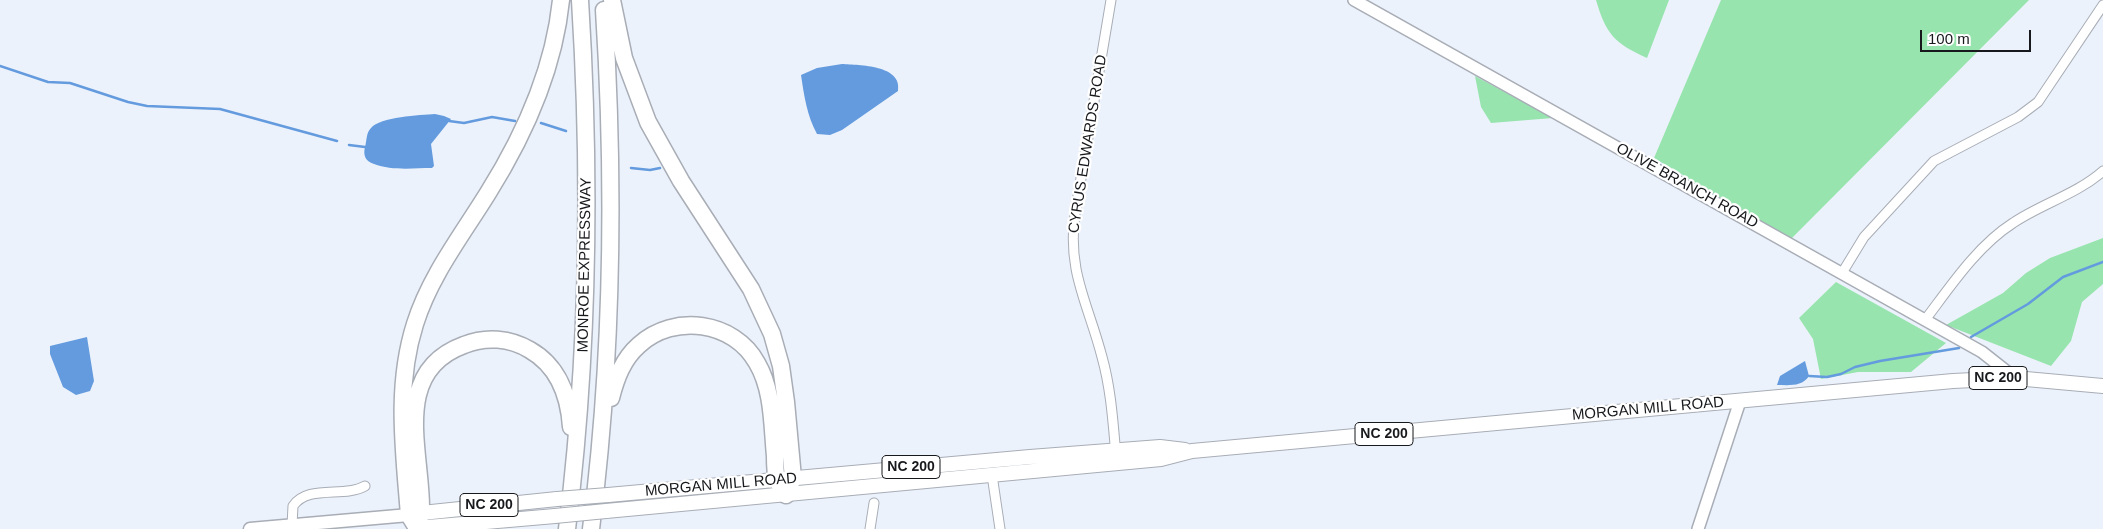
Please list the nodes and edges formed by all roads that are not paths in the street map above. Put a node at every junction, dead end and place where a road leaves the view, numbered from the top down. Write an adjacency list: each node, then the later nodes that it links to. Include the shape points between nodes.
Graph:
1 (561, 0): 22 (highway, via 551,53 526,125 502,170 434,278 414,325 401,408)
2 (580, 0): 18 (highway, MONROE EXPRESSWAY, via 586,114 587,257 583,359)
3 (604, 0): 15 (highway, MONROE EXPRESSWAY, via 610,113 611,249 607,360)
4 (612, 0): 17 (highway, via 629,74 652,129 759,304 772,334 784,384)
5 (1111, 0): 14 (street, CYRUS EDWARDS ROAD, via 1072,246 1076,272 1106,374)
6 (1354, 0): 9 (street, OLIVE BRANCH ROAD)
7 (2103, 5): 9 (street, via 2038,102 2018,117 1934,161 1864,237)
8 (2103, 172): 10 (street, via 2012,223 1964,268)
9 (1842, 273): 10 (street, OLIVE BRANCH ROAD)
10 (1925, 320): 11 (street, OLIVE BRANCH ROAD, via 1982,352)
11 (2015, 378): 12 (main road, MORGAN MILL ROAD / NC 200); 13 (main road, MORGAN MILL ROAD / NC 200)
12 (2103, 386)
13 (1740, 401): 14 (main road, MORGAN MILL ROAD / NC 200, via 1192,451 1160,447); 29 (street)
14 (1117, 457): 16 (main road, MORGAN MILL ROAD / NC 200); 17 (main road, MORGAN MILL ROAD / NC 200, via 1030,457)
15 (598, 462): 17 (highway, via 613,390 627,358 653,335 679,326 698,325 734,338 759,365); 26 (highway, MONROE EXPRESSWAY)
16 (992, 475): 20 (main road, MORGAN MILL ROAD / NC 200); 28 (street)
17 (785, 479): 20 (highway); 22 (main road, MORGAN MILL ROAD / NC 200, bridge, via 557,499)
18 (572, 484): 22 (highway, via 569,412 555,373 544,360 524,347 501,340 476,341 453,350 439,360 419,390 414,424); 25 (highway, MONROE EXPRESSWAY)
19 (365, 486): 23 (street, via 300,499 292,511)
20 (786, 495): 22 (main road, MORGAN MILL ROAD / NC 200, bridge, via 556,516)
21 (874, 503): 27 (street)
22 (417, 523): 23 (main road, MORGAN MILL ROAD / NC 200)
23 (292, 525): 24 (main road, MORGAN MILL ROAD / NC 200)
24 (250, 529)
25 (567, 529)
26 (591, 529)
27 (870, 529)
28 (1000, 529)
29 (1698, 529)

